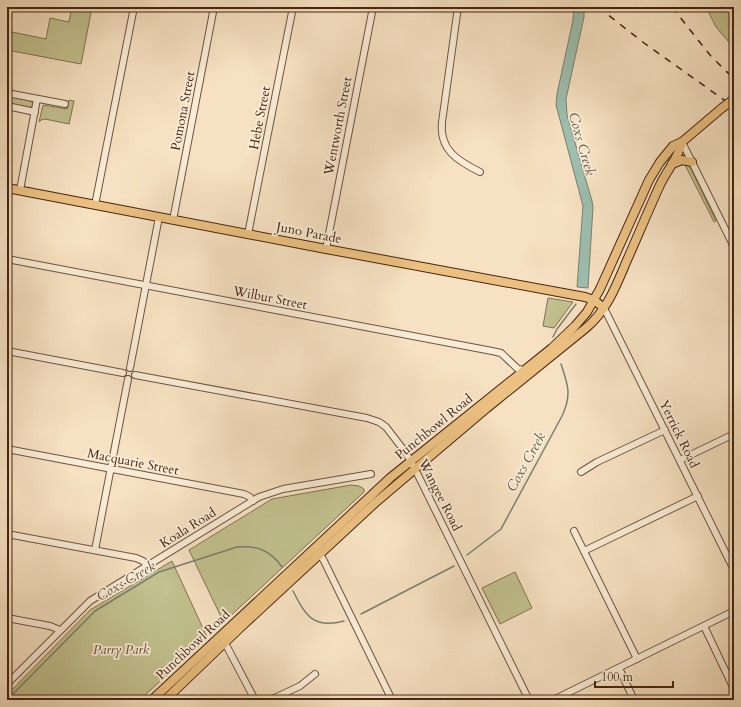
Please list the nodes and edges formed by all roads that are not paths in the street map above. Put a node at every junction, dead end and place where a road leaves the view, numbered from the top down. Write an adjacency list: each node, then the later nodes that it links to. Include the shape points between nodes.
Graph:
1 (134, 7): 18 (street)
2 (214, 7): 20 (street, Pomona Street)
3 (293, 7): 22 (street, Hebe Street)
4 (373, 7): 24 (street, Wentworth Street)
5 (458, 7): 15 (street, via 442,136 454,156)
6 (7, 93): 7 (street)
7 (38, 99): 9 (street); 11 (street)
8 (734, 99): 12 (main road, Punchbowl Road, bridge)
9 (65, 104)
10 (7, 106): 11 (street)
11 (35, 112): 17 (street)
12 (682, 142): 13 (street); 14 (main road, Punchbowl Road, via 680,151); 27 (main road, Punchbowl Road, via 669,150 653,173)
13 (692, 162): 14 (main road, via 682,160); 21 (street)
14 (671, 164): 28 (main road, Punchbowl Road)
15 (480, 172)
16 (7, 188): 17 (main road, Juno Parade)
17 (20, 190): 18 (main road, Juno Parade)
18 (95, 205): 19 (main road, Juno Parade)
19 (159, 217): 20 (main road, Juno Parade); 26 (street)
20 (173, 220): 22 (main road, Juno Parade)
21 (731, 233): 23 (street)
22 (248, 234): 24 (main road, Juno Parade)
23 (734, 247)
24 (326, 249): 27 (main road, Juno Parade)
25 (7, 259): 26 (street, Wilbur Street)
26 (145, 285): 30 (street); 31 (street, Wilbur Street, via 492,351 501,354 518,369)
27 (594, 300): 28 (main road, Juno Parade); 31 (main road, Punchbowl Road, via 568,334)
28 (604, 308): 35 (street, Yerrick Road); 41 (main road, Punchbowl Road, via 596,320)
29 (7, 351): 32 (street)
30 (130, 368): 32 (street); 33 (street)
31 (524, 370): 39 (main road, Punchbowl Road)
32 (123, 372): 34 (street)
33 (135, 375): 34 (street); 39 (street, Wangee Road, via 377,421 386,427)
34 (128, 379): 40 (street)
35 (665, 430): 38 (street, Yerrick Road); 42 (street)
36 (734, 434): 38 (street)
37 (7, 449): 40 (street, Macquarie Street)
38 (680, 460): 44 (street, Yerrick Road)
39 (411, 461): 41 (street, Wangee Road); 63 (main road, Punchbowl Road, via 351,512 168,684)
40 (111, 469): 45 (street, Macquarie Street, via 244,494); 48 (street)
41 (415, 469): 50 (main road, Punchbowl Road, via 375,502); 68 (street, Wangee Road)
42 (581, 472)
43 (371, 474): 45 (street, Koala Road, via 283,489 264,494)
44 (698, 496): 49 (street); 52 (street, Yerrick Road)
45 (253, 501): 51 (street, Koala Road)
46 (574, 531): 49 (street)
47 (7, 534): 48 (street)
48 (95, 550): 51 (street, via 136,558)
49 (584, 551): 58 (street)
50 (320, 554): 57 (main road, Punchbowl Road); 67 (street)
51 (147, 566): 56 (street, Koala Road, via 90,601)
52 (734, 570)
53 (734, 611): 55 (street)
54 (7, 618): 56 (street)
55 (704, 626): 58 (street); 62 (street)
56 (60, 630): 61 (street, Koala Road)
57 (225, 643): 64 (main road, Punchbowl Road); 65 (street)
58 (637, 659): 59 (street)
59 (619, 668): 69 (street); 70 (street)
60 (315, 674): 66 (street, via 300,686)
61 (7, 684)
62 (734, 689)
63 (155, 700)
64 (165, 700)
65 (254, 700)
66 (270, 700)
67 (392, 700)
68 (529, 700)
69 (553, 700)
70 (634, 700)

